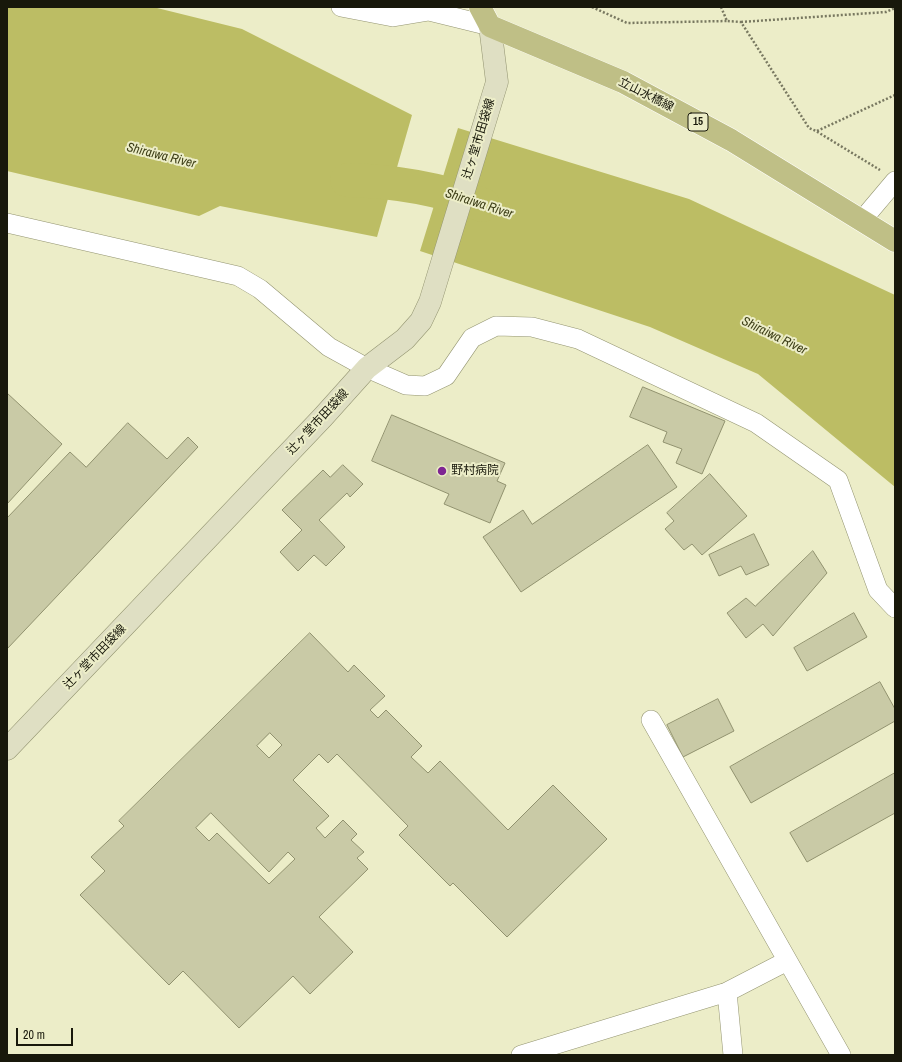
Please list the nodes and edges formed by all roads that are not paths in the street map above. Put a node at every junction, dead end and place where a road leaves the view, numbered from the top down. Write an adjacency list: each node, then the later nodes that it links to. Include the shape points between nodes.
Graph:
1 (341, 7): 3 (street, via 393,17 428,11)
2 (480, 7): 3 (main road)
3 (490, 26): 5 (main road, 立山水橋線 / 15, via 622,82 731,140); 8 (main road, 辻ヶ堂市田袋線, via 496,82 430,302 421,321 406,339)
4 (888, 176): 5 (street)
5 (863, 220): 7 (main road, 立山水橋線 / 15)
6 (7, 223): 8 (street, via 238,276 260,289 329,347)
7 (895, 241)
8 (367, 368): 9 (street, via 406,385 425,386 446,376 472,338 496,326 532,327 578,339 756,423 838,480 878,590); 11 (main road, 辻ヶ堂市田袋線, via 324,417)
9 (895, 608)
10 (651, 720): 12 (street)
11 (7, 749)
12 (787, 961): 13 (street); 16 (street)
13 (727, 992): 14 (street); 15 (street)
14 (521, 1055)
15 (734, 1055)
16 (841, 1055)

